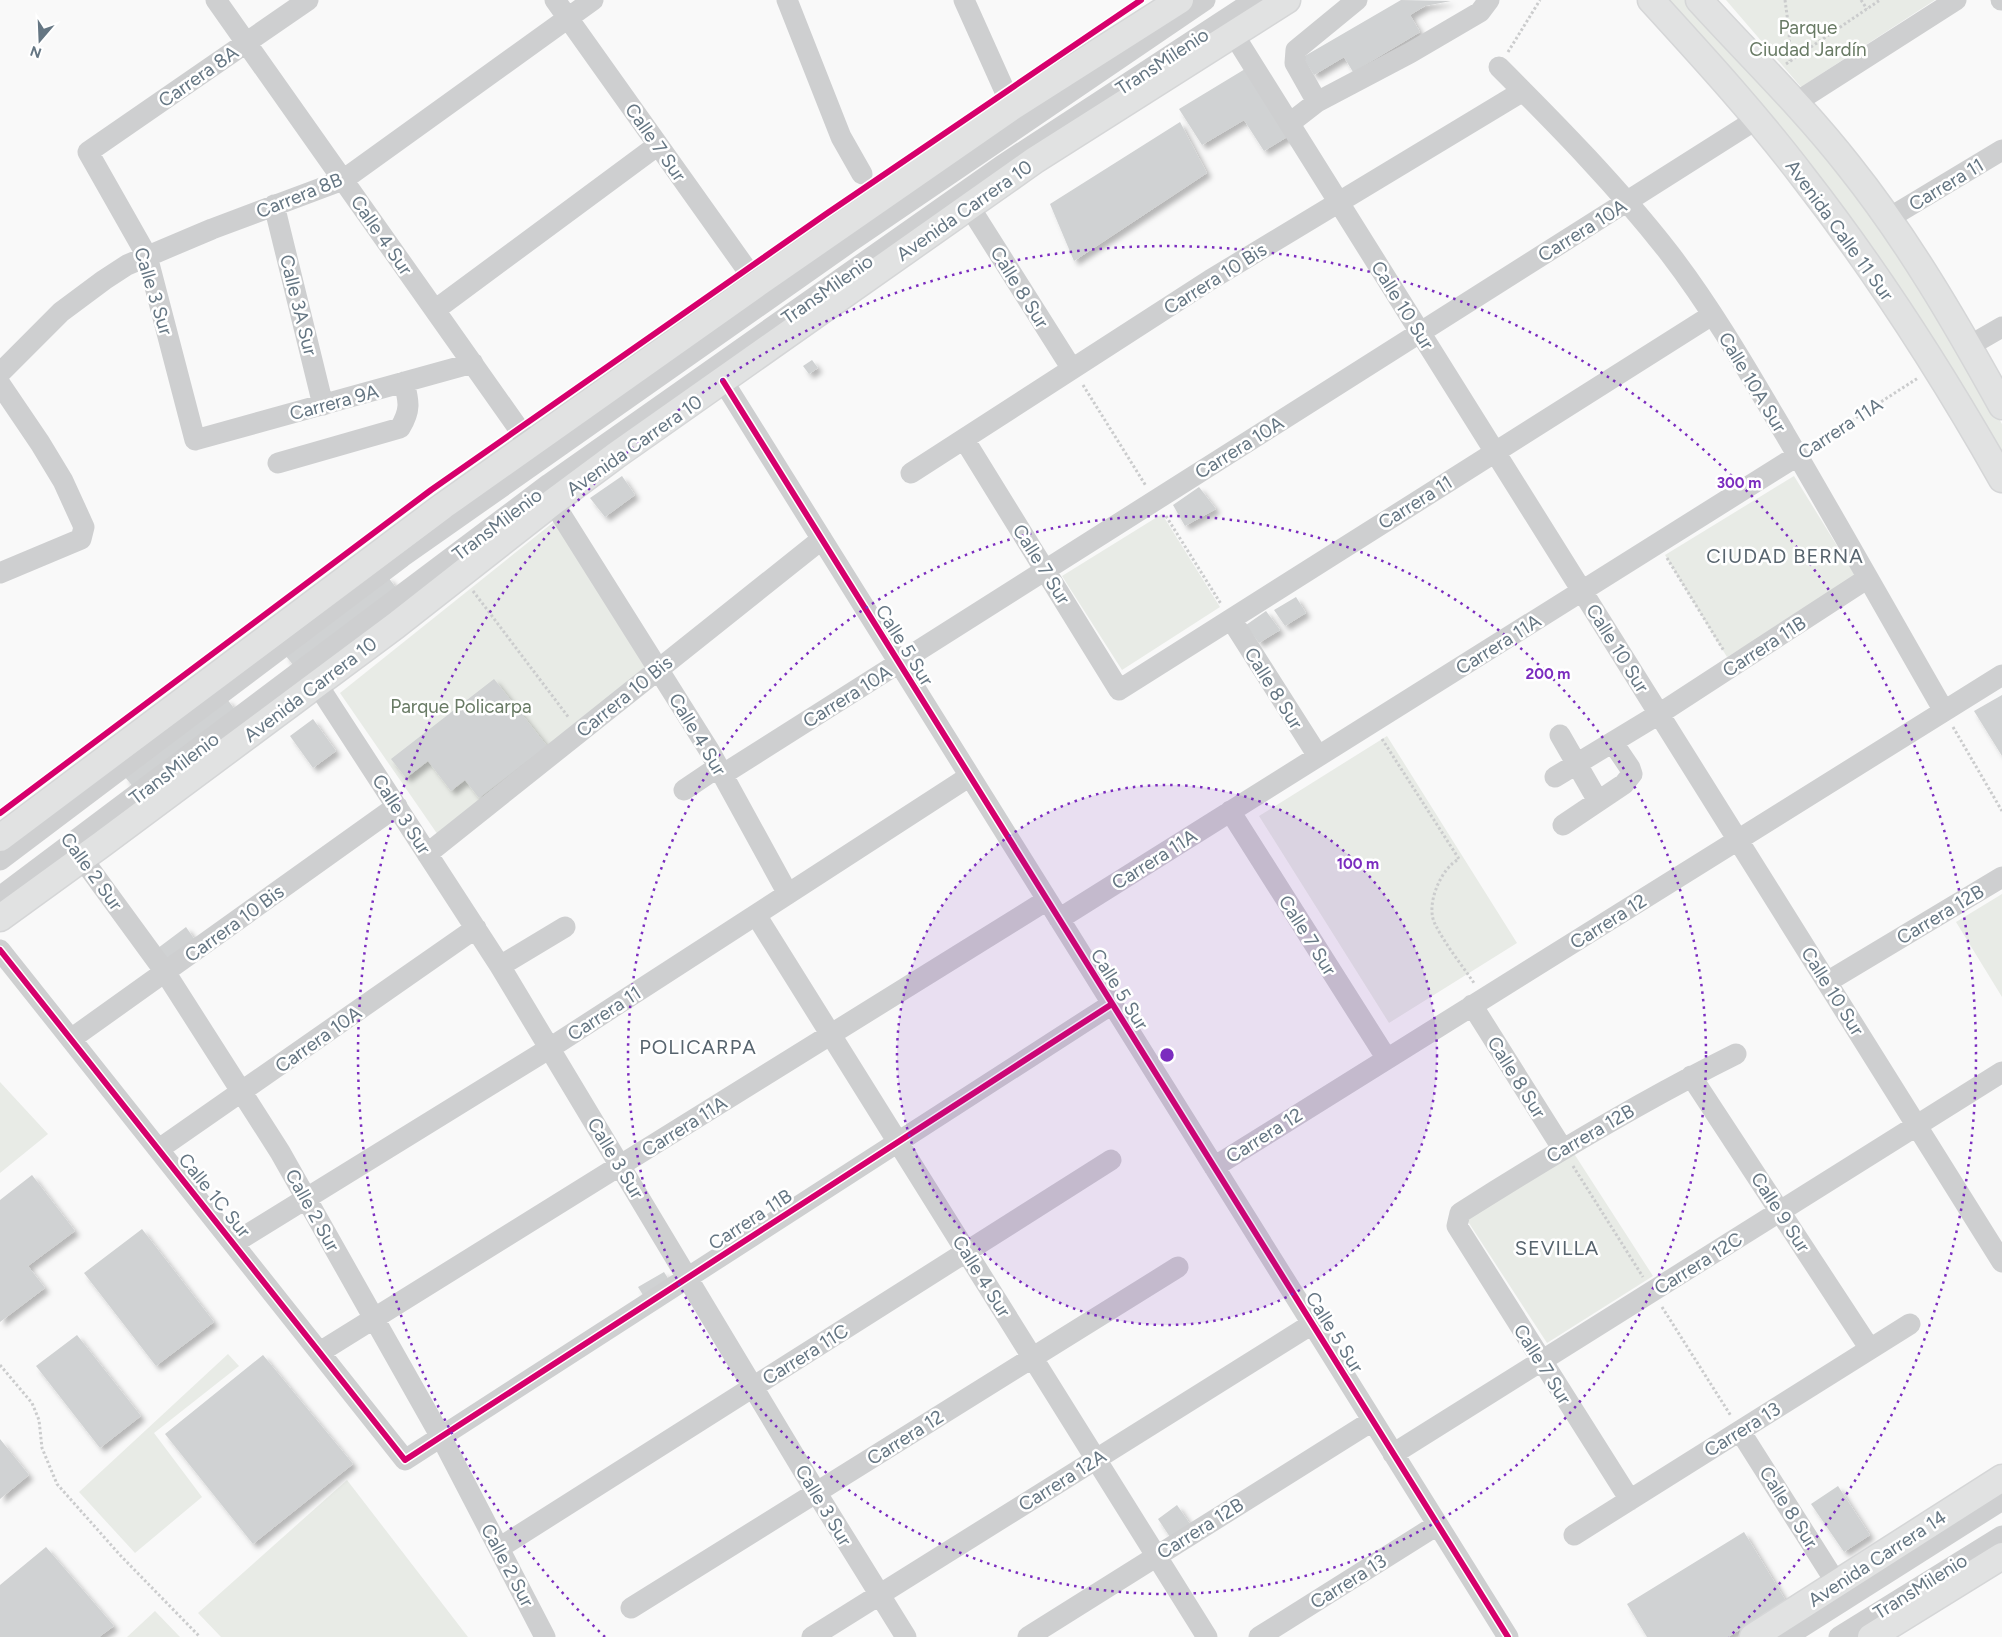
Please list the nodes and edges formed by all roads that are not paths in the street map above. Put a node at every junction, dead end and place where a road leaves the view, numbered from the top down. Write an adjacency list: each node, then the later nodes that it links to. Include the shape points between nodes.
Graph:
1 (216, 0): 18 (street, Calle 4 Sur)
2 (308, 0): 18 (street, Carrera 8A)
3 (555, 0): 16 (street, Calle 7 Sur)
4 (593, 0): 16 (street, Carrera 8B)
5 (787, 0): 29 (street, via 841,136)
6 (964, 0): 23 (street)
7 (1180, 0): 23 (main road)
8 (1204, 0): 84 (street, TransMilenio, via 850,242 402,557)
9 (1255, 0): 88 (street, TransMilenio, via 1001,166 549,484)
10 (1287, 0): 17 (main road, Avenida Carrera 10)
11 (1357, 0): 21 (street, via 1296,50 1295,63)
12 (1489, 0): 21 (street, via 1480,12)
13 (1651, 0): 24 (main road, Avenida Calle 11 Sur)
14 (1699, 0): 22 (main road, via 1784,68)
15 (1956, 0): 22 (street)
16 (568, 18): 26 (street, Calle 7 Sur); 30 (street, Carrera 8B)
17 (1234, 35): 25 (street, Calle 10 Sur); 34 (main road, Avenida Carrera 10, via 1113,109)
18 (246, 43): 28 (street, Carrera 8A); 30 (street, Calle 4 Sur)
19 (1499, 67): 20 (street, Calle 10A Sur)
20 (1523, 91): 31 (street, Carrera 10 Bis); 32 (street, Calle 10A Sur)
21 (1317, 102): 25 (street)
22 (1795, 103): 35 (main road, via 1849,165)
23 (1012, 107): 37 (main road)
24 (1757, 119): 32 (street, Carrera 10A); 58 (main road, Avenida Calle 11 Sur, via 1805,179 1899,310)
25 (1290, 123): 31 (street, Calle 10 Sur)
26 (658, 144): 37 (street, Calle 7 Sur); 38 (street)
27 (2002, 150): 35 (street, Carrera 11)
28 (88, 152): 36 (street, Calle 3 Sur)
29 (862, 174)
30 (343, 180): 33 (street, Carrera 8B); 38 (street, Calle 4 Sur)
31 (1338, 202): 41 (street, Calle 10 Sur); 44 (street, Carrera 10 Bis)
32 (1627, 202): 39 (street, Calle 10A Sur, via 1670,254); 41 (street, Carrera 10A)
33 (274, 205): 36 (street, Carrera 8B); 49 (street, Calle 3A Sur)
34 (969, 206): 44 (street, Calle 8 Sur); 46 (main road, Avenida Carrera 10)
35 (1889, 218): 42 (main road)
36 (147, 256): 45 (street, Carrera 8B, via 81,295); 52 (street, Calle 3 Sur)
37 (757, 284): 53 (main road)
38 (435, 310): 43 (street, Calle 4 Sur)
39 (1712, 315): 54 (street, Carrera 11); 55 (street, Calle 10A Sur)
40 (2002, 327): 42 (street)
41 (1420, 332): 54 (street, Calle 10 Sur); 61 (street, Carrera 10A)
42 (1969, 346): 50 (main road)
43 (473, 363): 47 (street, Carrera 9A); 53 (street, Calle 4 Sur)
44 (1072, 369): 51 (street, Carrera 10 Bis)
45 (0, 373)
46 (723, 381): 59 (main road, Avenida Carrera 10); 60 (street, Calle 5 Sur)
47 (404, 382): 49 (street, Carrera 9A); 56 (street, via 409,404 400,428)
48 (0, 384): 62 (street, via 40,443 84,527 81,539)
49 (323, 405): 52 (street, Carrera 9A)
50 (2002, 406)
51 (964, 439): 57 (street, Carrera 10 Bis); 61 (street, Calle 7 Sur)
52 (195, 440)
53 (530, 444): 84 (main road, via 371,559)
54 (1495, 452): 64 (street, Calle 10 Sur); 65 (street, Carrera 11)
55 (1798, 456): 63 (street, Calle 10A Sur); 64 (street, Carrera 11A)
56 (278, 464)
57 (911, 472)
58 (2002, 479)
59 (553, 502): 67 (street, Calle 4 Sur); 69 (main road, Avenida Carrera 10)
60 (822, 539): 66 (street, Calle 5 Sur); 67 (street, Carrera 10 Bis)
61 (1045, 570): 66 (street, Carrera 10A); 70 (street, Calle 7 Sur)
62 (0, 573)
63 (1868, 578): 71 (street, Calle 10A Sur); 72 (street, Carrera 11B)
64 (1582, 591): 72 (street, Calle 10 Sur); 75 (street, Carrera 11A)
65 (1231, 619): 70 (street, Carrera 11); 75 (street, Calle 8 Sur)
66 (899, 663): 77 (street, Carrera 10A); 78 (street, Calle 5 Sur)
67 (658, 669): 77 (street, Calle 4 Sur); 89 (street, Carrera 10 Bis)
68 (2002, 675): 71 (street, Carrera 12)
69 (317, 684): 82 (street, Calle 3 Sur); 88 (main road, Avenida Carrera 10)
70 (1119, 690)
71 (1944, 711): 87 (street, Carrera 12)
72 (1659, 714): 74 (street, Carrera 11B); 87 (street, Calle 10 Sur)
73 (1560, 735): 76 (street)
74 (1613, 743): 76 (street, Carrera 11B); 81 (street, via 1632,774 1624,784)
75 (1318, 756): 83 (street, Carrera 11A)
76 (1577, 766): 79 (street, Carrera 11B); 81 (street)
77 (720, 771): 80 (street, Carrera 10A); 92 (street, Calle 4 Sur)
78 (970, 776): 92 (street, Carrera 11); 94 (street, Calle 5 Sur)
79 (1555, 777)
80 (684, 790)
81 (1598, 801): 85 (street)
82 (397, 806): 89 (street, Calle 3 Sur); 102 (street, Carrera 10 Bis)
83 (1230, 811): 97 (street, Carrera 11A); 110 (street, Calle 7 Sur)
84 (49, 812): 86 (main road); 88 (street, Calle 2 Sur); 90 (street, TransMilenio)
85 (1563, 825)
86 (0, 838)
87 (1738, 840): 103 (street, Calle 10 Sur); 104 (street, Carrera 12)
88 (77, 851): 93 (street, TransMilenio); 96 (main road, Avenida Carrera 10); 102 (street, Calle 2 Sur)
89 (428, 854): 99 (street, Calle 3 Sur)
90 (0, 860)
91 (2002, 877): 103 (street, Carrera 12B)
92 (788, 894): 95 (street, Carrera 11)
93 (0, 897)
94 (1047, 900): 97 (street, Calle 5 Sur); 106 (street, Carrera 11A)
95 (756, 915): 106 (street, Calle 4 Sur); 108 (street, Carrera 11)
96 (0, 918)
97 (1059, 919): 105 (street, Calle 5 Sur)
98 (564, 927): 101 (street)
99 (476, 928): 101 (street, Calle 3 Sur); 113 (street, Carrera 10A)
100 (0, 950): 107 (street, Calle 1C Sur)
101 (500, 966): 108 (street, Calle 3 Sur)
102 (165, 972): 107 (street, Carrera 10 Bis); 113 (street, Calle 2 Sur)
103 (1827, 982): 114 (street, Calle 10 Sur)
104 (1478, 1002): 110 (street, Carrera 12); 116 (street, Calle 8 Sur)
105 (1112, 1004): 115 (street, Carrera 11B); 120 (street, Calle 5 Sur)
106 (831, 1035): 115 (street, Calle 4 Sur); 119 (street, Carrera 11A)
107 (71, 1039): 117 (street, Calle 1C Sur)
108 (550, 1048): 119 (street, Calle 3 Sur); 121 (street, Carrera 11)
109 (1736, 1054): 112 (street, Carrera 12B)
110 (1386, 1059): 120 (street, Carrera 12)
111 (2002, 1072): 114 (street, Carrera 12C)
112 (1691, 1076): 116 (street, Carrera 12B); 122 (street, Calle 9 Sur)
113 (241, 1092): 117 (street, Carrera 10A); 121 (street, Calle 2 Sur)
114 (1917, 1125): 122 (street, Carrera 12C); 126 (street, Calle 10 Sur)
115 (898, 1142): 125 (street, Calle 4 Sur); 128 (street, Carrera 11B)
116 (1562, 1148): 123 (street, Carrera 12B, via 1460,1213)
117 (159, 1149): 124 (street, Calle 1C Sur)
118 (1111, 1160): 125 (street, Carrera 11C)
119 (620, 1166): 128 (street, Calle 3 Sur); 129 (street, Carrera 11A)
120 (1214, 1167): 130 (street, Calle 5 Sur)
121 (306, 1199): 124 (street, Carrera 11); 129 (street, Calle 2 Sur)
122 (1780, 1211): 132 (street, Calle 9 Sur); 135 (street, Carrera 12C)
123 (1457, 1226): 135 (street, Calle 7 Sur)
124 (234, 1243): 133 (street, Calle 1C Sur)
125 (966, 1252): 134 (street, Calle 4 Sur); 136 (street, Carrera 11C)
126 (2002, 1262)
127 (1178, 1267): 134 (street, Carrera 12)
128 (688, 1277): 136 (street, Calle 3 Sur); 139 (street, Carrera 11B)
129 (374, 1318): 133 (street, Carrera 11A); 139 (street, Calle 2 Sur)
130 (1312, 1324): 137 (street, Calle 5 Sur); 141 (street, Carrera 12A)
131 (1910, 1324): 132 (street, Carrera 13)
132 (1870, 1349): 138 (street, Carrera 13)
133 (320, 1352): 142 (street, Calle 1C Sur)
134 (1033, 1358): 141 (street, Calle 4 Sur); 144 (street, Carrera 12)
135 (1541, 1362): 140 (street, Carrera 12C); 145 (street, Calle 7 Sur)
136 (754, 1387): 144 (street, Calle 3 Sur); 150 (street, Carrera 11C)
137 (1372, 1420): 140 (street, Calle 5 Sur); 151 (street, Carrera 12B)
138 (1740, 1431): 145 (street, Carrera 13); 153 (street, Calle 8 Sur)
139 (441, 1436): 142 (street, Carrera 11B); 150 (street, Calle 2 Sur)
140 (1393, 1454): 147 (street, Calle 5 Sur)
141 (1096, 1459): 151 (street, Calle 4 Sur); 154 (street, Carrera 12A)
142 (405, 1460)
143 (2002, 1478): 153 (main road, Avenida Carrera 14)
144 (816, 1492): 154 (street, Calle 3 Sur); 155 (street, Carrera 12)
145 (1630, 1500): 148 (street, Carrera 13)
146 (2002, 1500): 164 (street, TransMilenio)
147 (1438, 1525): 156 (street, Calle 5 Sur); 162 (street, Carrera 13)
148 (1574, 1535)
149 (2002, 1536): 165 (street, TransMilenio)
150 (499, 1548): 157 (street, Calle 2 Sur)
151 (1156, 1556): 160 (street, Carrera 12B); 161 (street, Calle 4 Sur)
152 (2002, 1556): 166 (main road)
153 (1837, 1584): 163 (main road, Avenida Carrera 14)
154 (879, 1595): 158 (street, Carrera 12A); 159 (street, Calle 3 Sur)
155 (631, 1608)
156 (1505, 1636)
157 (545, 1637)
158 (812, 1637)
159 (906, 1637)
160 (1028, 1637)
161 (1207, 1637)
162 (1259, 1637)
163 (1753, 1637)
164 (1786, 1637)
165 (1839, 1637)
166 (1871, 1637)

